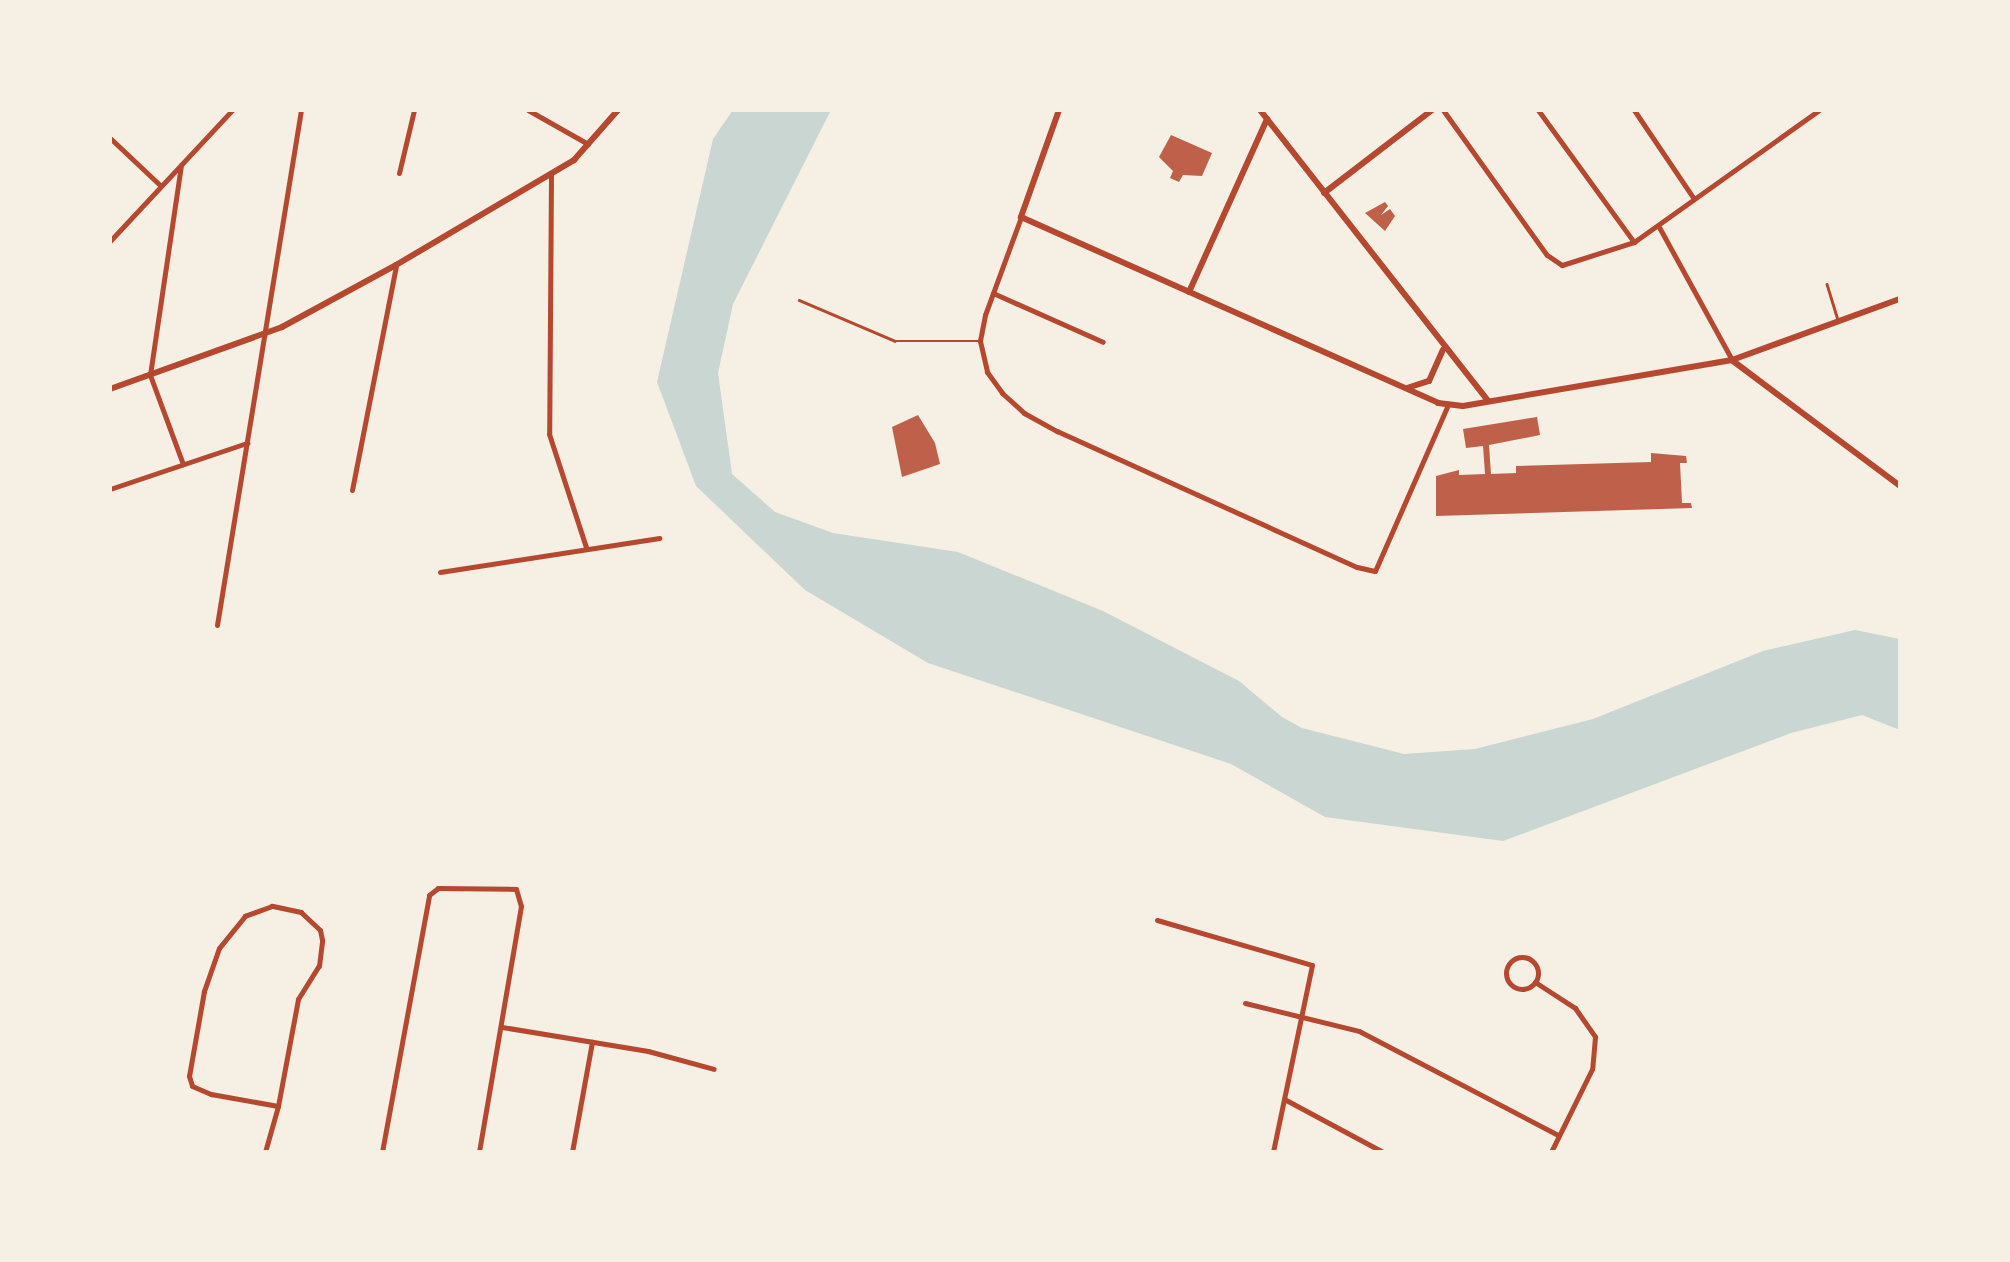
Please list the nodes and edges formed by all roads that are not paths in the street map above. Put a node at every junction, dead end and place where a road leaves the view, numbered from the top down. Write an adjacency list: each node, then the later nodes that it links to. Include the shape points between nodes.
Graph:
1 (232, 110): 16 (street)
2 (301, 110): 33 (street)
3 (414, 110): 17 (street)
4 (528, 110): 15 (street)
5 (618, 110): 15 (main road)
6 (1059, 110): 22 (main road)
7 (1260, 110): 13 (main road)
8 (1432, 110): 20 (main road)
9 (1442, 110): 25 (street, via 1556,264)
10 (1538, 110): 25 (street)
11 (1634, 110): 21 (street)
12 (1818, 110): 21 (street)
13 (1267, 119): 20 (main road); 29 (main road)
14 (110, 138): 19 (street)
15 (590, 146): 18 (main road)
16 (181, 164): 19 (street); 38 (street)
17 (399, 173)
18 (551, 175): 26 (main road); 49 (street, via 549,434)
19 (162, 186): 24 (street)
20 (1324, 192): 36 (main road)
21 (1694, 199): 23 (street)
22 (1021, 217): 28 (street); 29 (main road)
23 (1659, 226): 25 (street); 37 (street)
24 (110, 240)
25 (1634, 242)
26 (396, 266): 33 (main road); 47 (street)
27 (1827, 284): 32 (lane)
28 (993, 292): 34 (street); 35 (street)
29 (1189, 292): 39 (main road)
30 (1900, 299): 32 (main road)
31 (800, 300): 34 (lane, via 895,341)
32 (1838, 321): 37 (main road)
33 (264, 334): 38 (main road); 43 (street)
34 (980, 341): 42 (street, via 991,379 1035,420 1375,571)
35 (1103, 342)
36 (1444, 349): 39 (main road, via 1429,381); 41 (main road)
37 (1732, 360): 41 (main road); 45 (main road)
38 (150, 375): 40 (main road); 44 (street)
39 (1401, 388): 42 (main road)
40 (110, 389)
41 (1488, 402): 42 (main road)
42 (1448, 405)
43 (247, 442): 44 (street); 51 (street)
44 (183, 464): 46 (street)
45 (1900, 486)
46 (110, 489)
47 (352, 490)
48 (660, 538): 49 (street)
49 (586, 548): 50 (street)
50 (440, 572)
51 (216, 626)
52 (1157, 920): 55 (street, via 1312,965)
53 (1535, 982): 53 (street, via 1534,962 1510,962 1512,986); 61 (street, via 1575,1008 1594,1037 1592,1069)
54 (1245, 1003): 55 (street)
55 (1301, 1017): 59 (street); 61 (street, via 1404,1052)
56 (501, 1027): 57 (street); 63 (street, via 520,893 432,890); 64 (street)
57 (592, 1042): 58 (street); 65 (street)
58 (714, 1069)
59 (1286, 1100): 66 (street); 67 (street)
60 (278, 1106): 60 (street, via 211,1094 192,1086 189,1076 218,948 244,916 272,906 313,920 322,940 319,966 298,998); 62 (street)
61 (1558, 1136): 68 (street)
62 (265, 1152)
63 (382, 1152)
64 (479, 1152)
65 (572, 1152)
66 (1273, 1152)
67 (1383, 1152)
68 (1551, 1152)

